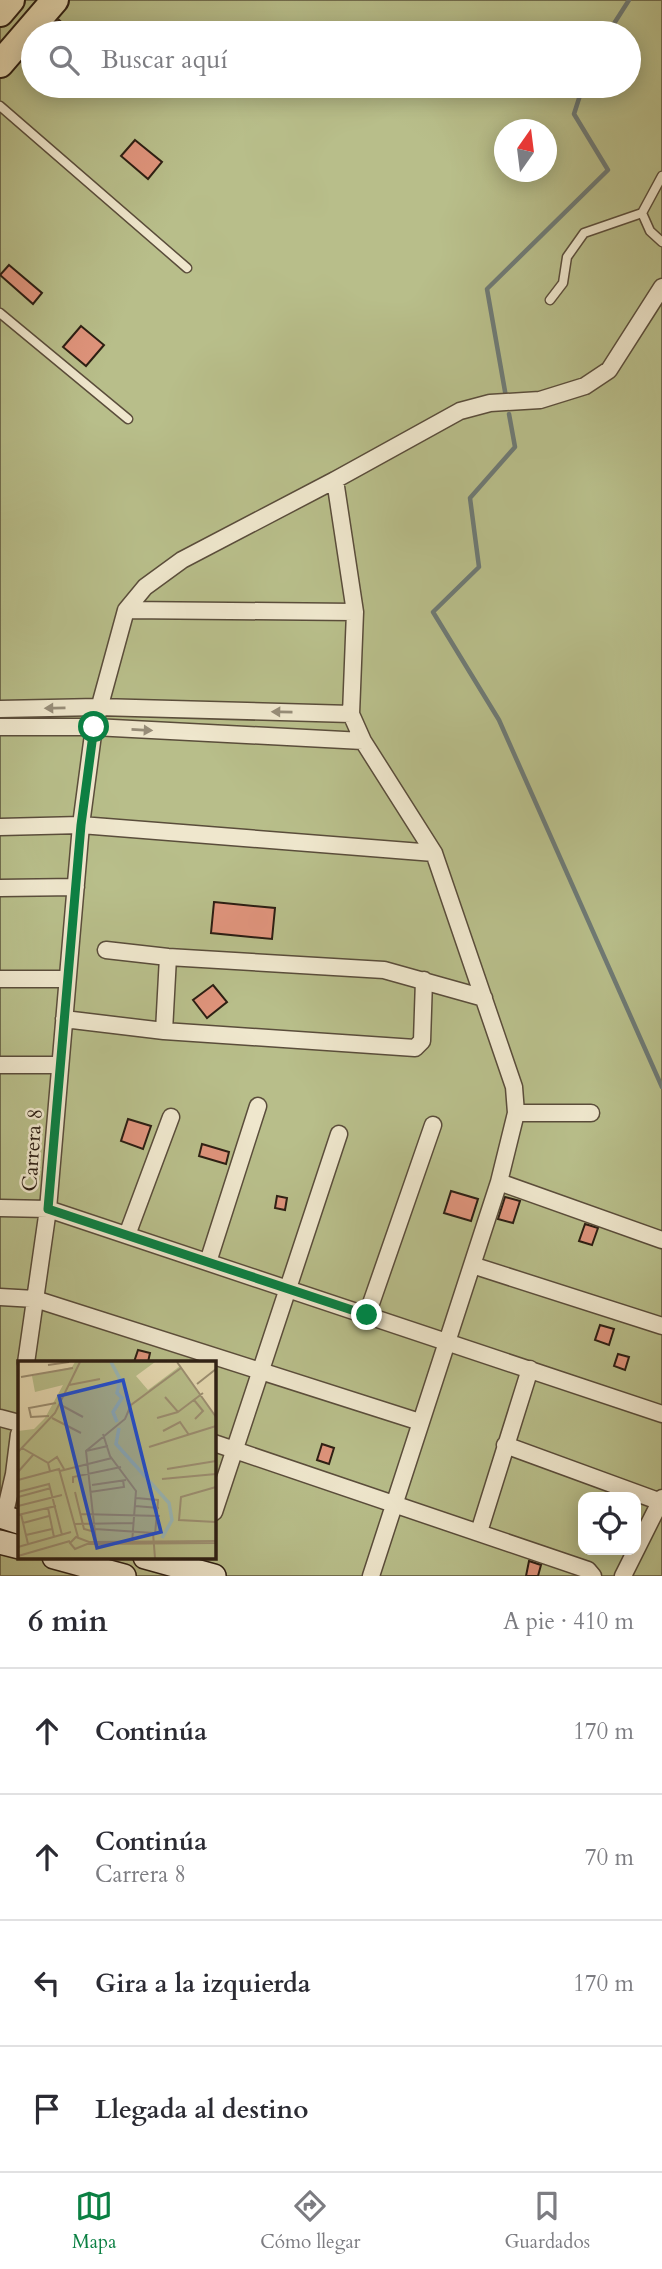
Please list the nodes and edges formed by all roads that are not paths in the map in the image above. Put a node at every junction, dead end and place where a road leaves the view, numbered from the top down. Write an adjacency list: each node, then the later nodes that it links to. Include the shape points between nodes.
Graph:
1 (11, 0): 3 (main road)
2 (55, 0): 4 (main road)
3 (0, 13)
4 (37, 21)
5 (21, 40): 6 (main road)
6 (0, 64)
7 (0, 106): 11 (lane)
8 (662, 176): 9 (lane)
9 (642, 213): 10 (lane, via 650,231); 13 (lane, via 584,233 567,257 563,283)
10 (662, 242)
11 (187, 268)
12 (662, 286): 16 (street, via 609,370 585,386 540,400 490,403 460,411)
13 (550, 300)
14 (0, 313): 15 (lane)
15 (128, 419)
16 (335, 480): 17 (street, via 182,560 145,587); 18 (street)
17 (126, 610): 18 (street); 19 (street, Carrera 8)
18 (355, 612): 21 (street)
19 (98, 707): 20 (street, one-way to 20); 21 (street, one-way to 19); 23 (street, Carrera 8)
20 (0, 709)
21 (351, 714): 24 (street)
22 (0, 727): 23 (street)
23 (94, 727): 24 (street, one-way to 24); 25 (street, Carrera 8)
24 (363, 741): 27 (street)
25 (81, 825): 26 (street); 27 (street); 28 (street, Carrera 8)
26 (0, 827)
27 (434, 853): 35 (street)
28 (76, 887): 29 (street); 33 (street, Carrera 8)
29 (0, 888)
30 (106, 950): 31 (street)
31 (168, 957): 34 (street, via 384,970); 37 (street)
32 (0, 979): 33 (street)
33 (67, 979): 36 (street, Carrera 8)
34 (424, 980): 35 (street); 37 (street, via 422,1041 415,1048)
35 (484, 998): 41 (street, via 514,1087)
36 (64, 1019): 37 (street); 39 (street, Carrera 8)
37 (163, 1031)
38 (0, 1065): 39 (street)
39 (59, 1065): 48 (street, Carrera 8)
40 (258, 1106): 51 (street)
41 (516, 1113): 42 (street); 46 (street)
42 (592, 1113)
43 (171, 1116): 49 (street)
44 (433, 1125): 56 (street)
45 (339, 1134): 53 (street)
46 (499, 1182): 50 (street); 52 (street)
47 (0, 1208): 48 (street)
48 (48, 1209): 49 (street); 55 (street, Carrera 8)
49 (127, 1235): 51 (street)
50 (662, 1240)
51 (208, 1262): 53 (street)
52 (472, 1265): 57 (street); 58 (street)
53 (288, 1289): 56 (street); 61 (street)
54 (0, 1297): 55 (street)
55 (36, 1299): 59 (street, Carrera 8); 61 (street)
56 (367, 1315): 58 (street)
57 (662, 1326)
58 (447, 1341): 60 (street); 64 (street)
59 (26, 1361)
60 (530, 1369): 62 (street); 68 (street)
61 (261, 1371): 64 (street); 69 (street)
62 (662, 1414)
63 (0, 1418): 65 (street)
64 (420, 1422): 71 (street)
65 (18, 1423)
66 (18, 1442): 73 (street)
67 (215, 1443): 69 (street)
68 (505, 1444): 70 (street); 74 (street)
69 (234, 1449): 71 (street); 72 (street)
70 (661, 1500): 83 (street)
71 (393, 1504): 74 (street); 81 (street)
72 (215, 1509)
73 (8, 1518)
74 (479, 1532): 82 (street, via 589,1570)
75 (0, 1542): 76 (main road)
76 (18, 1547)
77 (61, 1559): 80 (main road)
78 (155, 1559): 79 (main road)
79 (202, 1568)
80 (124, 1576)
81 (371, 1576)
82 (593, 1576)
83 (623, 1576)

